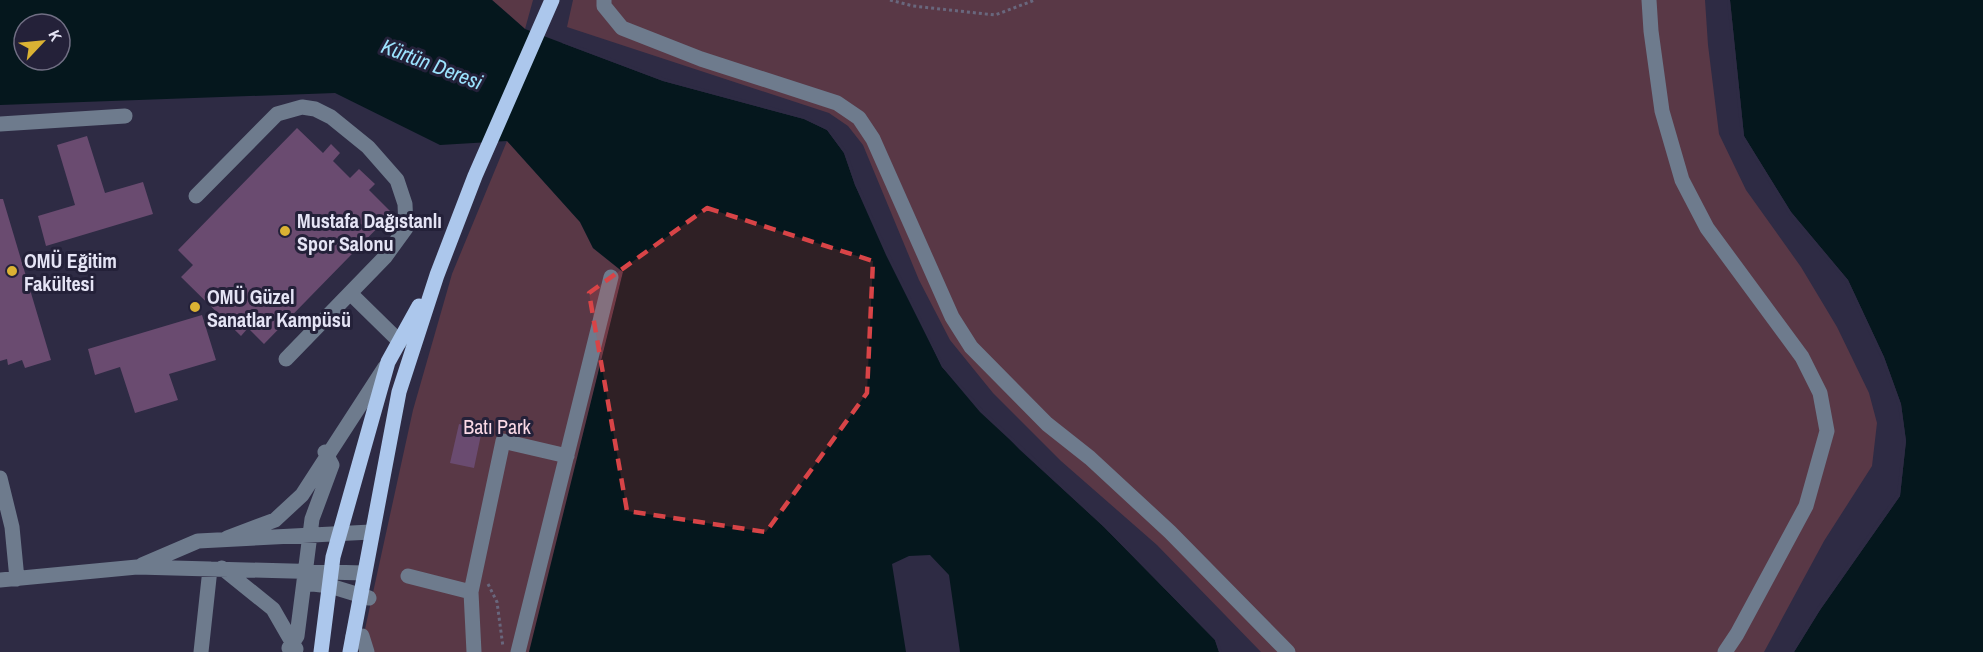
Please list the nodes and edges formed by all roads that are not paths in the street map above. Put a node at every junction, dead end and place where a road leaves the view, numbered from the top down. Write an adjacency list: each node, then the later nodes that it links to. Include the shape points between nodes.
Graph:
1 (604, 0): 38 (street, via 604,6 622,28 701,58 812,92 859,118 873,139 951,317 971,347 1047,424 1170,532)
2 (1649, 0): 39 (street, via 1662,111 1682,180 1707,228 1802,357 1820,393 1827,431 1806,506)
3 (551, 3): 7 (main road)
4 (125, 116): 5 (street)
5 (0, 124)
6 (196, 196): 9 (street, via 277,114 302,107 331,117 368,147 397,180 405,204 406,228 386,257)
7 (436, 275): 10 (main road); 17 (main road, via 399,392)
8 (611, 277): 14 (street)
9 (350, 293): 10 (street); 11 (street)
10 (400, 342): 12 (main road)
11 (286, 359)
12 (388, 362): 13 (street); 16 (main road)
13 (325, 451): 18 (street, via 332,465); 19 (street, via 302,495 275,520)
14 (567, 456): 28 (street, via 503,441); 37 (street)
15 (0, 478): 25 (street, via 12,527)
16 (340, 532): 17 (street); 18 (street); 26 (main road)
17 (371, 532): 22 (main road)
18 (310, 534): 19 (street); 24 (street)
19 (227, 538): 20 (street, via 198,541)
20 (136, 567): 21 (street); 25 (street)
21 (216, 568): 24 (street); 31 (street, via 273,609); 32 (street)
22 (364, 573): 26 (street); 29 (main road)
23 (408, 576): 28 (street)
24 (305, 577): 26 (street); 31 (street)
25 (17, 579): 27 (street)
26 (331, 579): 29 (street); 33 (main road)
27 (0, 580)
28 (471, 592): 36 (street)
29 (365, 596): 30 (main road)
30 (354, 636): 34 (main road); 35 (street, via 362,636)
31 (293, 648)
32 (201, 652)
33 (321, 652)
34 (350, 652)
35 (367, 652)
36 (474, 652)
37 (518, 652)
38 (1288, 652)
39 (1725, 652)

